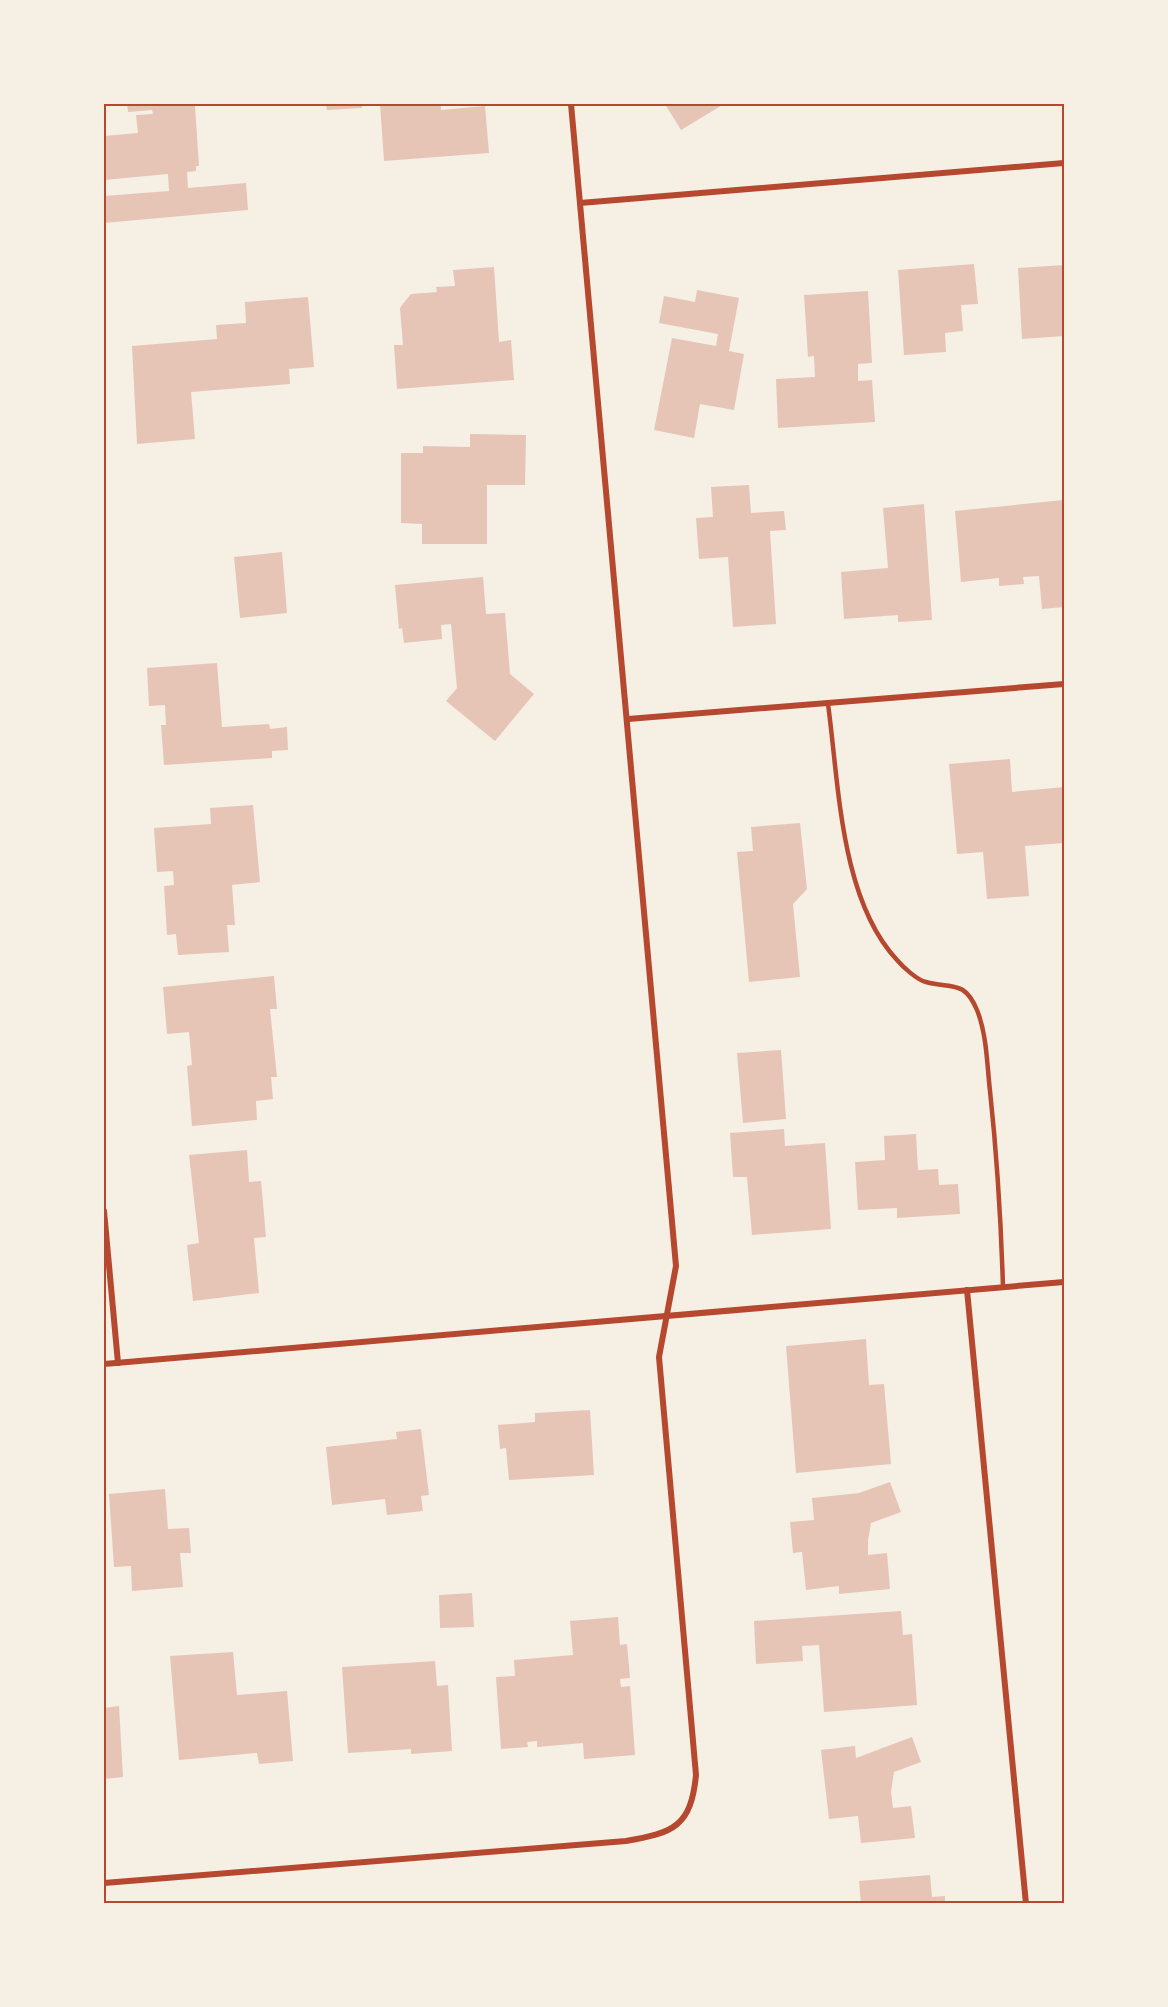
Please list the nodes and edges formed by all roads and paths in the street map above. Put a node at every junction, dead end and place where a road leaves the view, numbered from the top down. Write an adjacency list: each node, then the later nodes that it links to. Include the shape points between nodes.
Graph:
1 (571, 104): 3 (street)
2 (1065, 163): 3 (street)
3 (580, 203): 6 (street)
4 (1065, 684): 5 (street)
5 (828, 705): 6 (street); 9 (lane, via 849,862 869,920 897,960 924,982 951,984 965,990 977,1010 985,1044 1000,1183)
6 (628, 719): 11 (street, via 676,1266)
7 (104, 1210): 12 (street)
8 (1065, 1282): 9 (street)
9 (1003, 1287): 10 (street)
10 (967, 1290): 11 (street); 15 (street)
11 (666, 1317): 12 (street); 14 (street, via 659,1358 696,1775 690,1809 677,1827 626,1841)
12 (118, 1363): 13 (street)
13 (104, 1364)
14 (104, 1883)
15 (1026, 1904)

